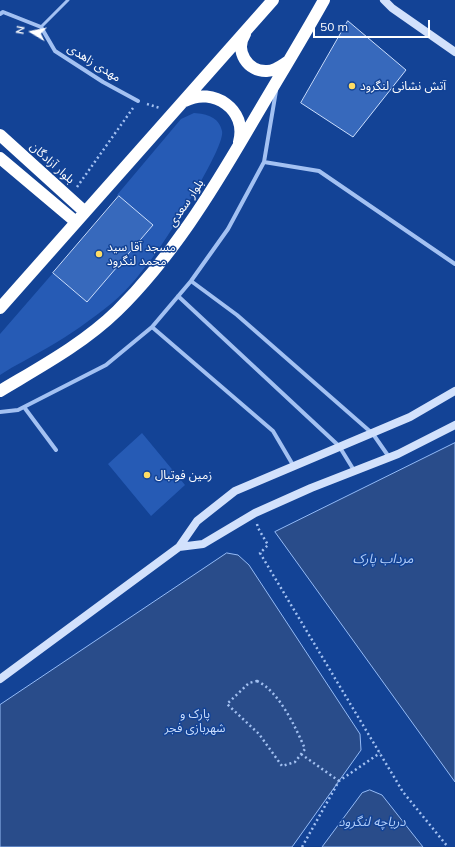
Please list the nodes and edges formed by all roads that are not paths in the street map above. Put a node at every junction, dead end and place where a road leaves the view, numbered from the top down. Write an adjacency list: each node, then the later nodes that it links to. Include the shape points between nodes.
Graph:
1 (68, 0): 6 (lane)
2 (273, 0): 7 (highway)
3 (324, 0): 9 (highway, بلوار سعدی)
4 (384, 0): 8 (street)
5 (0, 14): 6 (street, via 3,12)
6 (41, 27): 11 (street, مهدی زاهدی, via 55,51)
7 (248, 30): 9 (highway, via 243,37 242,54 252,67 268,71 277,69); 12 (highway)
8 (455, 52)
9 (289, 60): 10 (highway, بلوار سعدی)
10 (278, 79): 14 (highway, بلوار سعدی); 16 (street)
11 (138, 101)
12 (182, 102): 14 (highway, via 199,96 209,96 225,102 232,108 239,122 241,131); 17 (highway)
13 (0, 134): 17 (highway, بلوار آزادگان)
14 (238, 147): 24 (highway, بلوار سعدی, via 215,186 178,239 150,276 116,312 74,346)
15 (0, 158): 18 (highway)
16 (264, 162): 19 (street, via 319,171); 20 (street, via 228,229)
17 (85, 212): 18 (highway)
18 (76, 222): 22 (highway)
19 (455, 264)
20 (191, 282): 21 (street); 29 (street, via 237,315)
21 (178, 296): 23 (street); 30 (street)
22 (0, 308)
23 (152, 327): 26 (street, via 106,365); 33 (street, via 273,431)
24 (0, 391)
25 (455, 391): 29 (street, via 410,417)
26 (24, 407): 27 (street); 31 (street)
27 (0, 412)
28 (455, 425): 32 (street)
29 (373, 434): 30 (street); 32 (street)
30 (339, 446): 33 (street); 34 (street)
31 (56, 450)
32 (389, 457): 34 (street)
33 (292, 465): 35 (street, via 236,491 197,521)
34 (355, 472): 35 (street, via 255,513 203,544)
35 (179, 546): 36 (street)
36 (0, 679)

